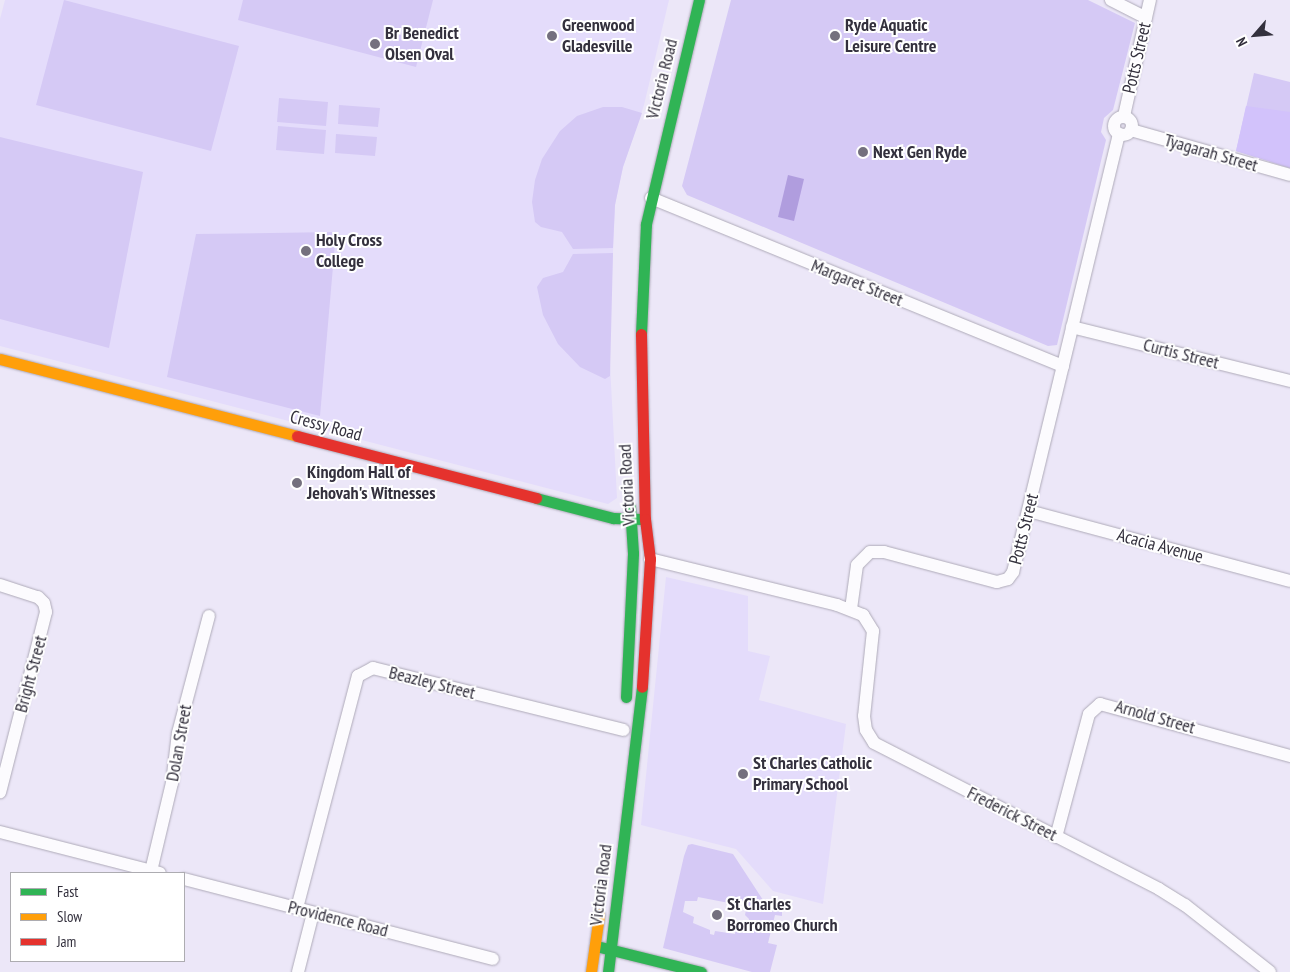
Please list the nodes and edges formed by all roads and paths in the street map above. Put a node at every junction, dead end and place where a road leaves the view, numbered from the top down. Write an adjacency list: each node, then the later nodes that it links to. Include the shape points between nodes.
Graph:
1 (699, 0): 11 (main road, Victoria Road)
2 (1111, 0): 4 (street)
3 (1150, 0): 4 (street, Potts Street)
4 (1146, 18): 7 (street, Potts Street)
5 (680, 27): 6 (main road, Victoria Road)
6 (662, 101)
7 (1124, 116): 8 (street, via 1131,121); 9 (street, via 1114,125)
8 (1132, 130): 9 (street, via 1126,135); 10 (street, Tyagarah Street)
9 (1119, 134): 12 (street, Potts Street)
10 (1290, 175)
11 (651, 198): 14 (street, Margaret Street); 19 (main road, Victoria Road, via 640,305)
12 (1072, 327): 14 (street, Potts Street); 15 (street, Curtis Street)
13 (0, 359): 18 (main road, Cressy Road, via 613,518)
14 (1063, 366): 17 (street, Potts Street)
15 (1290, 381)
16 (629, 492): 18 (main road, Victoria Road)
17 (1029, 511): 21 (street, Acacia Avenue); 23 (street, Potts Street, via 1016,568 1008,579 997,582 875,551 862,557 857,565)
18 (631, 519): 19 (main road, Cressy Road); 25 (main road, Victoria Road, via 633,553)
19 (645, 519): 20 (main road, Victoria Road)
20 (650, 559): 23 (street); 36 (main road, Victoria Road, via 639,721)
21 (1290, 581)
22 (0, 585): 27 (street, Bright Street, via 38,597 46,612)
23 (850, 610): 29 (street, Frederick Street, via 867,618 873,631 864,716 866,730 874,743)
24 (209, 616): 30 (street, Dolan Street, via 178,733)
25 (624, 726): 33 (street, Beazley Street, via 373,668 358,676)
26 (1290, 756): 29 (street, Arnold Street, via 1100,704 1089,714)
27 (0, 792)
28 (0, 832): 30 (street)
29 (1056, 837): 42 (street, Frederick Street, via 1172,896)
30 (155, 872)
31 (185, 879): 33 (street, Providence Road)
32 (601, 900): 35 (main road, Victoria Road)
33 (297, 908): 34 (street, Providence Road)
34 (313, 913): 37 (street, Providence Road); 38 (street)
35 (595, 946): 36 (main road); 39 (main road, Victoria Road)
36 (611, 949): 40 (main road, Victoria Road); 41 (main road)
37 (493, 959)
38 (298, 972)
39 (591, 972)
40 (608, 972)
41 (701, 972)
42 (1270, 972)

